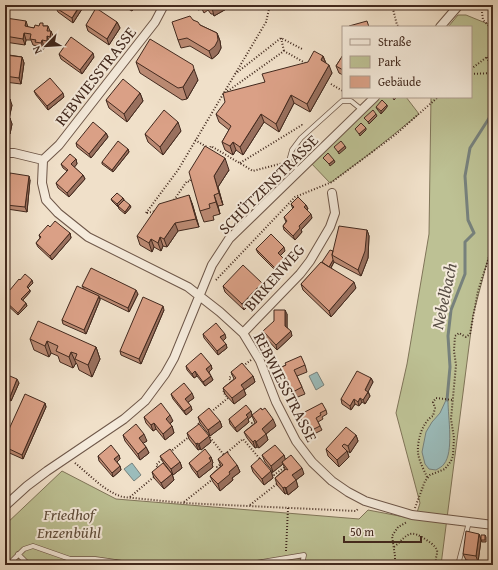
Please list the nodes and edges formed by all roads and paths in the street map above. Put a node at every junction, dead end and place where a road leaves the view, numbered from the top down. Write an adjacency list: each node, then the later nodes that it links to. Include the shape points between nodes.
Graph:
1 (164, 5): 30 (street, REBWIESSTRASSE, via 156,22 64,140)
2 (270, 5): 18 (path, via 266,22)
3 (392, 5): 6 (path)
4 (459, 5): 7 (street)
5 (482, 12): 8 (path, via 483,20)
6 (398, 26)
7 (441, 26)
8 (493, 30)
9 (281, 38): 10 (path); 11 (path); 18 (path)
10 (302, 49)
11 (284, 51): 14 (path); 21 (path)
12 (493, 55): 13 (path)
13 (487, 57): 15 (path); 16 (path)
14 (310, 66)
15 (472, 68)
16 (493, 73): 17 (path)
17 (472, 74)
18 (234, 75): 21 (path)
19 (331, 84): 20 (path)
20 (342, 90)
21 (222, 95): 26 (path)
22 (374, 98): 24 (street, SCHÜTZENSTRASSE)
23 (437, 98): 39 (path, via 395,135 332,182 295,197)
24 (362, 110): 25 (lane, via 351,101 342,101); 33 (street, SCHÜTZENSTRASSE)
25 (310, 130): 31 (lane, via 292,150); 32 (path, via 302,125)
26 (195, 140): 27 (path); 37 (path, via 178,170 146,213)
27 (210, 149): 29 (path); 32 (path, via 211,146)
28 (5, 153): 30 (street)
29 (206, 155)
30 (43, 160): 40 (street, REBWIESSTRASSE, via 42,183 46,200 58,213 88,237 188,287)
31 (289, 161): 32 (path, via 253,171); 33 (lane)
32 (240, 163)
33 (300, 171): 40 (street, SCHÜTZENSTRASSE, via 229,239 212,266)
34 (194, 176): 36 (path, via 190,182 187,181)
35 (332, 193): 41 (street, BIRKENWEG, via 335,212 330,227 310,261)
36 (173, 201)
37 (157, 210)
38 (493, 240): 47 (path, via 469,336 465,337 459,333 455,336 456,365)
39 (216, 280)
40 (200, 297): 41 (street, REBWIESSTRASSE); 56 (street, SCHÜTZENSTRASSE, via 166,374 145,401 124,419)
41 (243, 333): 42 (street, REBWIESSTRASSE)
42 (256, 356): 43 (path); 67 (street, REBWIESSTRASSE, via 286,422 303,451 332,481)
43 (240, 369)
44 (234, 374): 45 (path, via 229,378)
45 (233, 384)
46 (228, 388): 48 (path, via 223,392 228,398)
47 (452, 400): 64 (path, via 451,420 454,438 451,461 445,469); 64 (path, via 436,398 433,402 433,416 419,438 418,453)
48 (210, 413)
49 (204, 418): 51 (path, via 198,423)
50 (257, 419): 52 (path, via 252,423)
51 (201, 426): 55 (path); 60 (path, via 156,465)
52 (256, 428)
53 (248, 436): 54 (path)
54 (243, 439): 55 (path); 57 (path)
55 (224, 456): 61 (path, via 227,459 217,467)
56 (67, 457): 66 (path, via 116,495); 69 (street, SCHÜTZENSTRASSE, via 27,486)
57 (264, 463)
58 (286, 466): 59 (path, via 274,475)
59 (269, 469)
60 (161, 471)
61 (222, 473)
62 (156, 476): 66 (path)
63 (216, 477): 68 (path)
64 (427, 478): 72 (path)
65 (279, 482): 70 (path)
66 (129, 498): 68 (path)
67 (365, 501): 71 (path, via 356,511); 72 (street, REBWIESSTRASSE)
68 (183, 503): 70 (path)
69 (5, 506)
70 (250, 506): 71 (path)
71 (288, 508): 77 (path)
72 (412, 515): 73 (street, REBWIESSTRASSE); 75 (path, via 409,521 393,533)
73 (469, 522): 74 (street, REBWIESSTRASSE); 87 (lane)
74 (493, 525)
75 (394, 547): 85 (path); 86 (path, via 410,534 418,534 435,547)
76 (18, 554): 78 (lane, via 33,546); 79 (lane); 80 (lane)
77 (285, 558): 83 (lane); 84 (lane, via 304,555)
78 (70, 559): 81 (lane); 82 (lane)
79 (8, 565)
80 (29, 565)
81 (65, 565)
82 (137, 565)
83 (244, 565)
84 (302, 565)
85 (395, 565)
86 (437, 565)
87 (458, 565)

